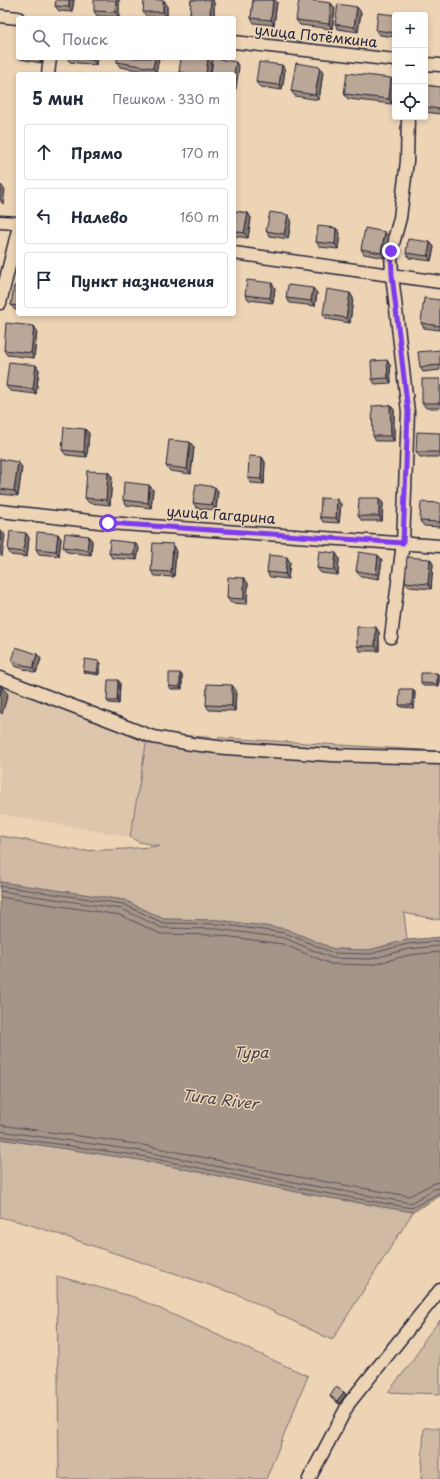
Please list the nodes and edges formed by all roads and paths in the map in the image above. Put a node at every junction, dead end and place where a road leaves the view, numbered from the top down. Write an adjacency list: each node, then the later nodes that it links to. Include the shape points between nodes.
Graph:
1 (0, 16): 2 (street)
2 (16, 18)
3 (236, 42): 5 (street, улица Потёмкина)
4 (50, 60): 8 (street)
5 (392, 60)
6 (428, 64): 7 (street)
7 (440, 65)
8 (48, 72)
9 (408, 120): 14 (street, via 407,161 400,218 391,251)
10 (0, 222): 11 (street)
11 (16, 223)
12 (16, 238): 16 (street)
13 (236, 253): 14 (street)
14 (392, 275): 15 (street); 18 (street, via 408,412)
15 (440, 282)
16 (0, 303)
17 (0, 511): 18 (street, улица Гагарина, via 108,523)
18 (403, 543): 19 (street, улица Гагарина); 20 (street)
19 (440, 546)
20 (391, 637)
21 (0, 678): 22 (street, via 153,737 226,748 331,755)
22 (440, 758)
23 (440, 1290): 24 (street, via 349,1403)
24 (309, 1479)

